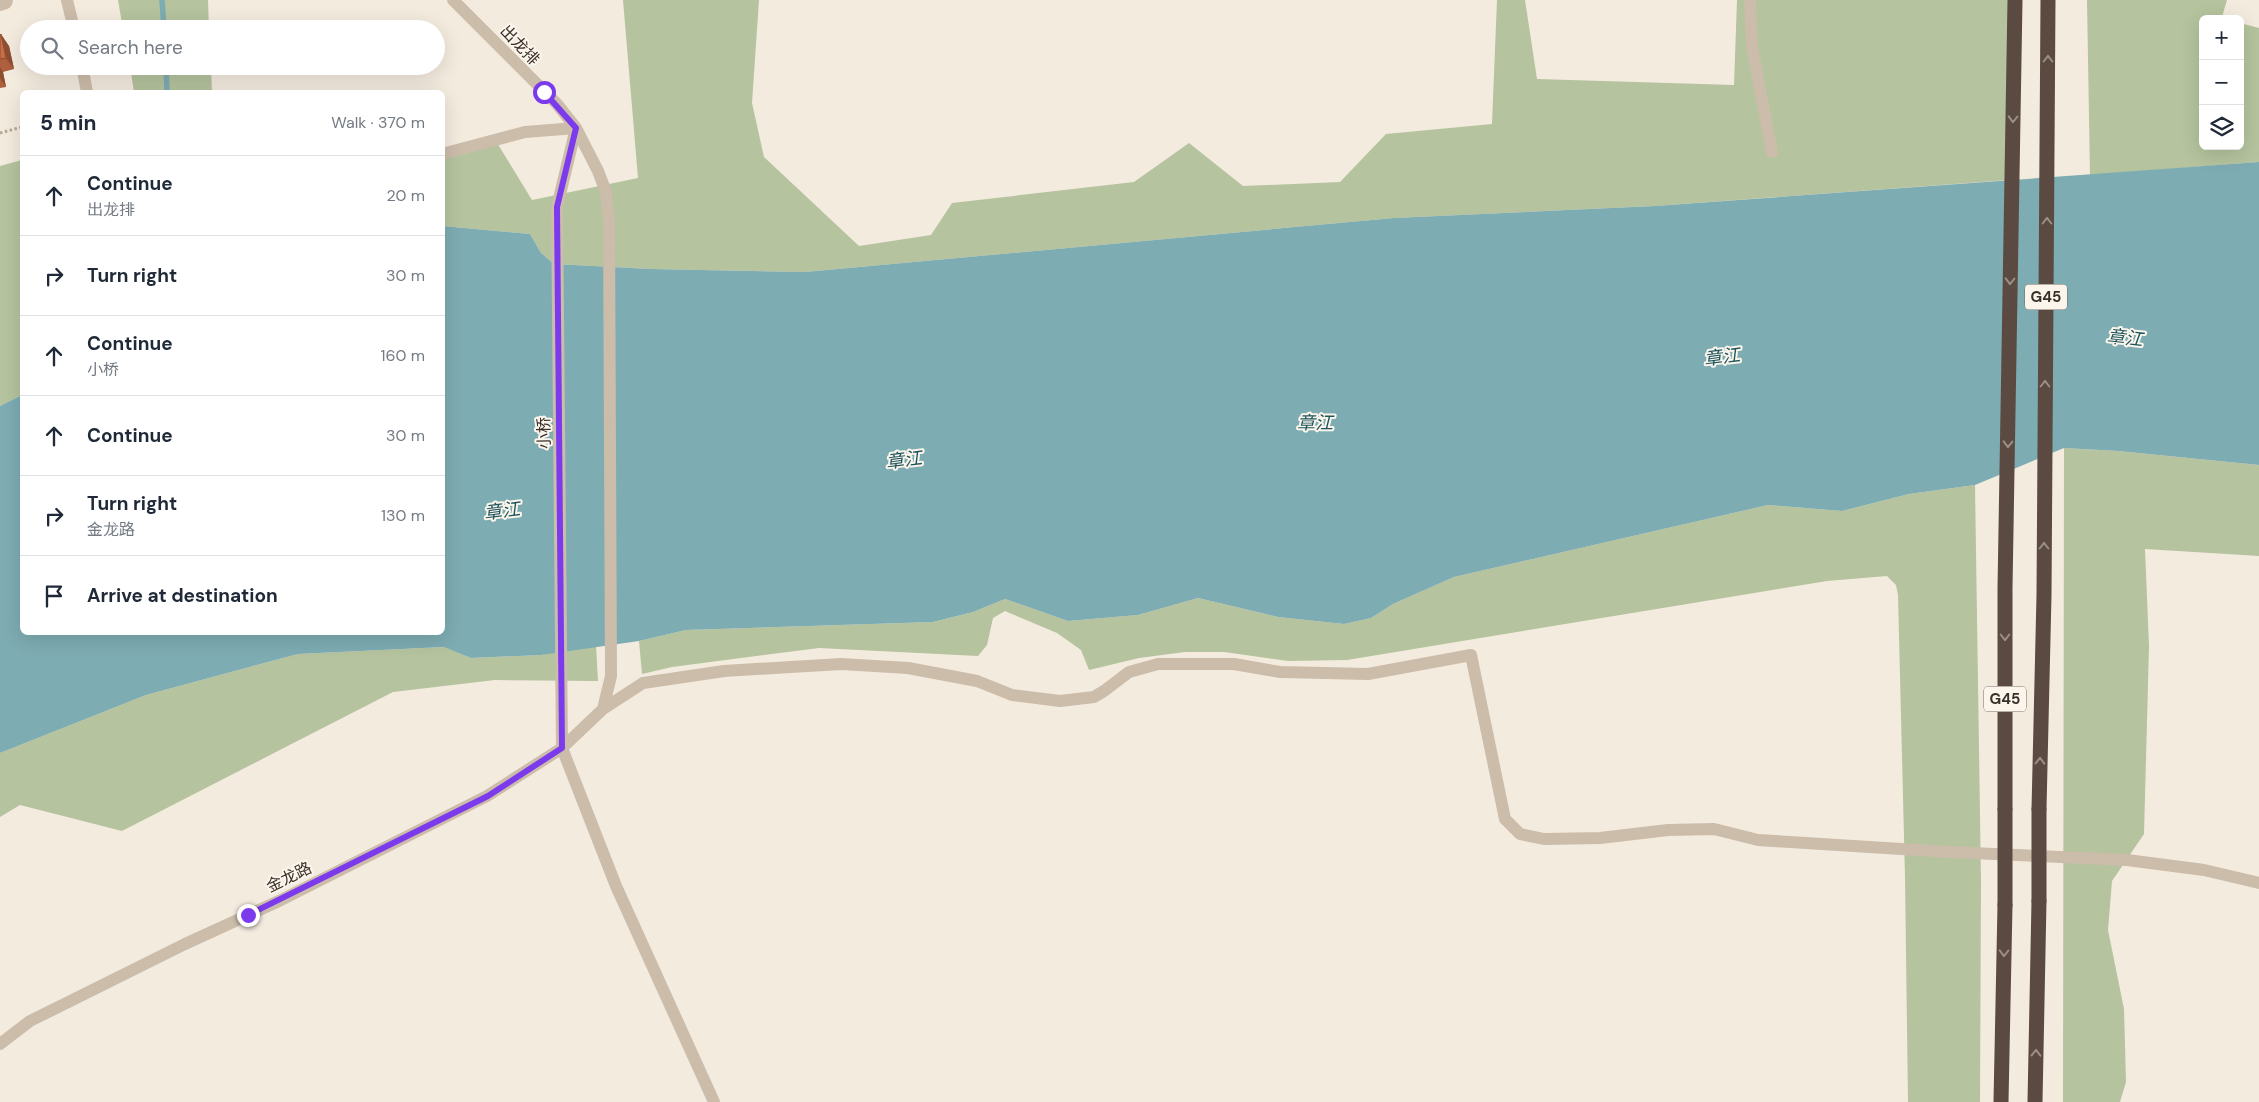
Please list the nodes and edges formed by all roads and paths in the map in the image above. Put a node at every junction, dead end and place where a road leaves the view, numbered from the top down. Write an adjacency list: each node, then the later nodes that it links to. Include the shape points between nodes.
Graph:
1 (7, 0): 7 (street)
2 (67, 0): 8 (street)
3 (453, 0): 12 (street, 出龙排, via 557,104)
4 (1750, 0): 14 (street, via 1752,47)
5 (2015, 0): 21 (highway, G45, one-way to 21, bridge, via 2005,588)
6 (2048, 0): 22 (highway, G45, one-way to 6, bridge, via 2044,595)
7 (0, 5)
8 (72, 20)
9 (84, 75): 10 (street)
10 (87, 90)
11 (20, 128): 13 (path)
12 (576, 128): 15 (street, via 525,132); 16 (street, 出龙排, via 606,192 609,221 611,676); 17 (street, 小桥, via 557,207)
13 (0, 133)
14 (1772, 152)
15 (445, 153)
16 (603, 709): 17 (street, 金龙路); 18 (street, 金龙路, via 644,683 734,670 841,664 908,668 977,682 1012,695 1060,702 1094,696 1129,672 1158,664 1234,664 1280,672 1368,674 1470,655 1505,819 1520,834 1544,839 1600,838 1668,830 1714,829 1758,840 2126,860 2204,870)
17 (562, 748): 19 (street, 金龙路, via 488,796 30,1021); 20 (street, via 616,886)
18 (2259, 883)
19 (0, 1044)
20 (714, 1102)
21 (2001, 1102)
22 (2035, 1102)

